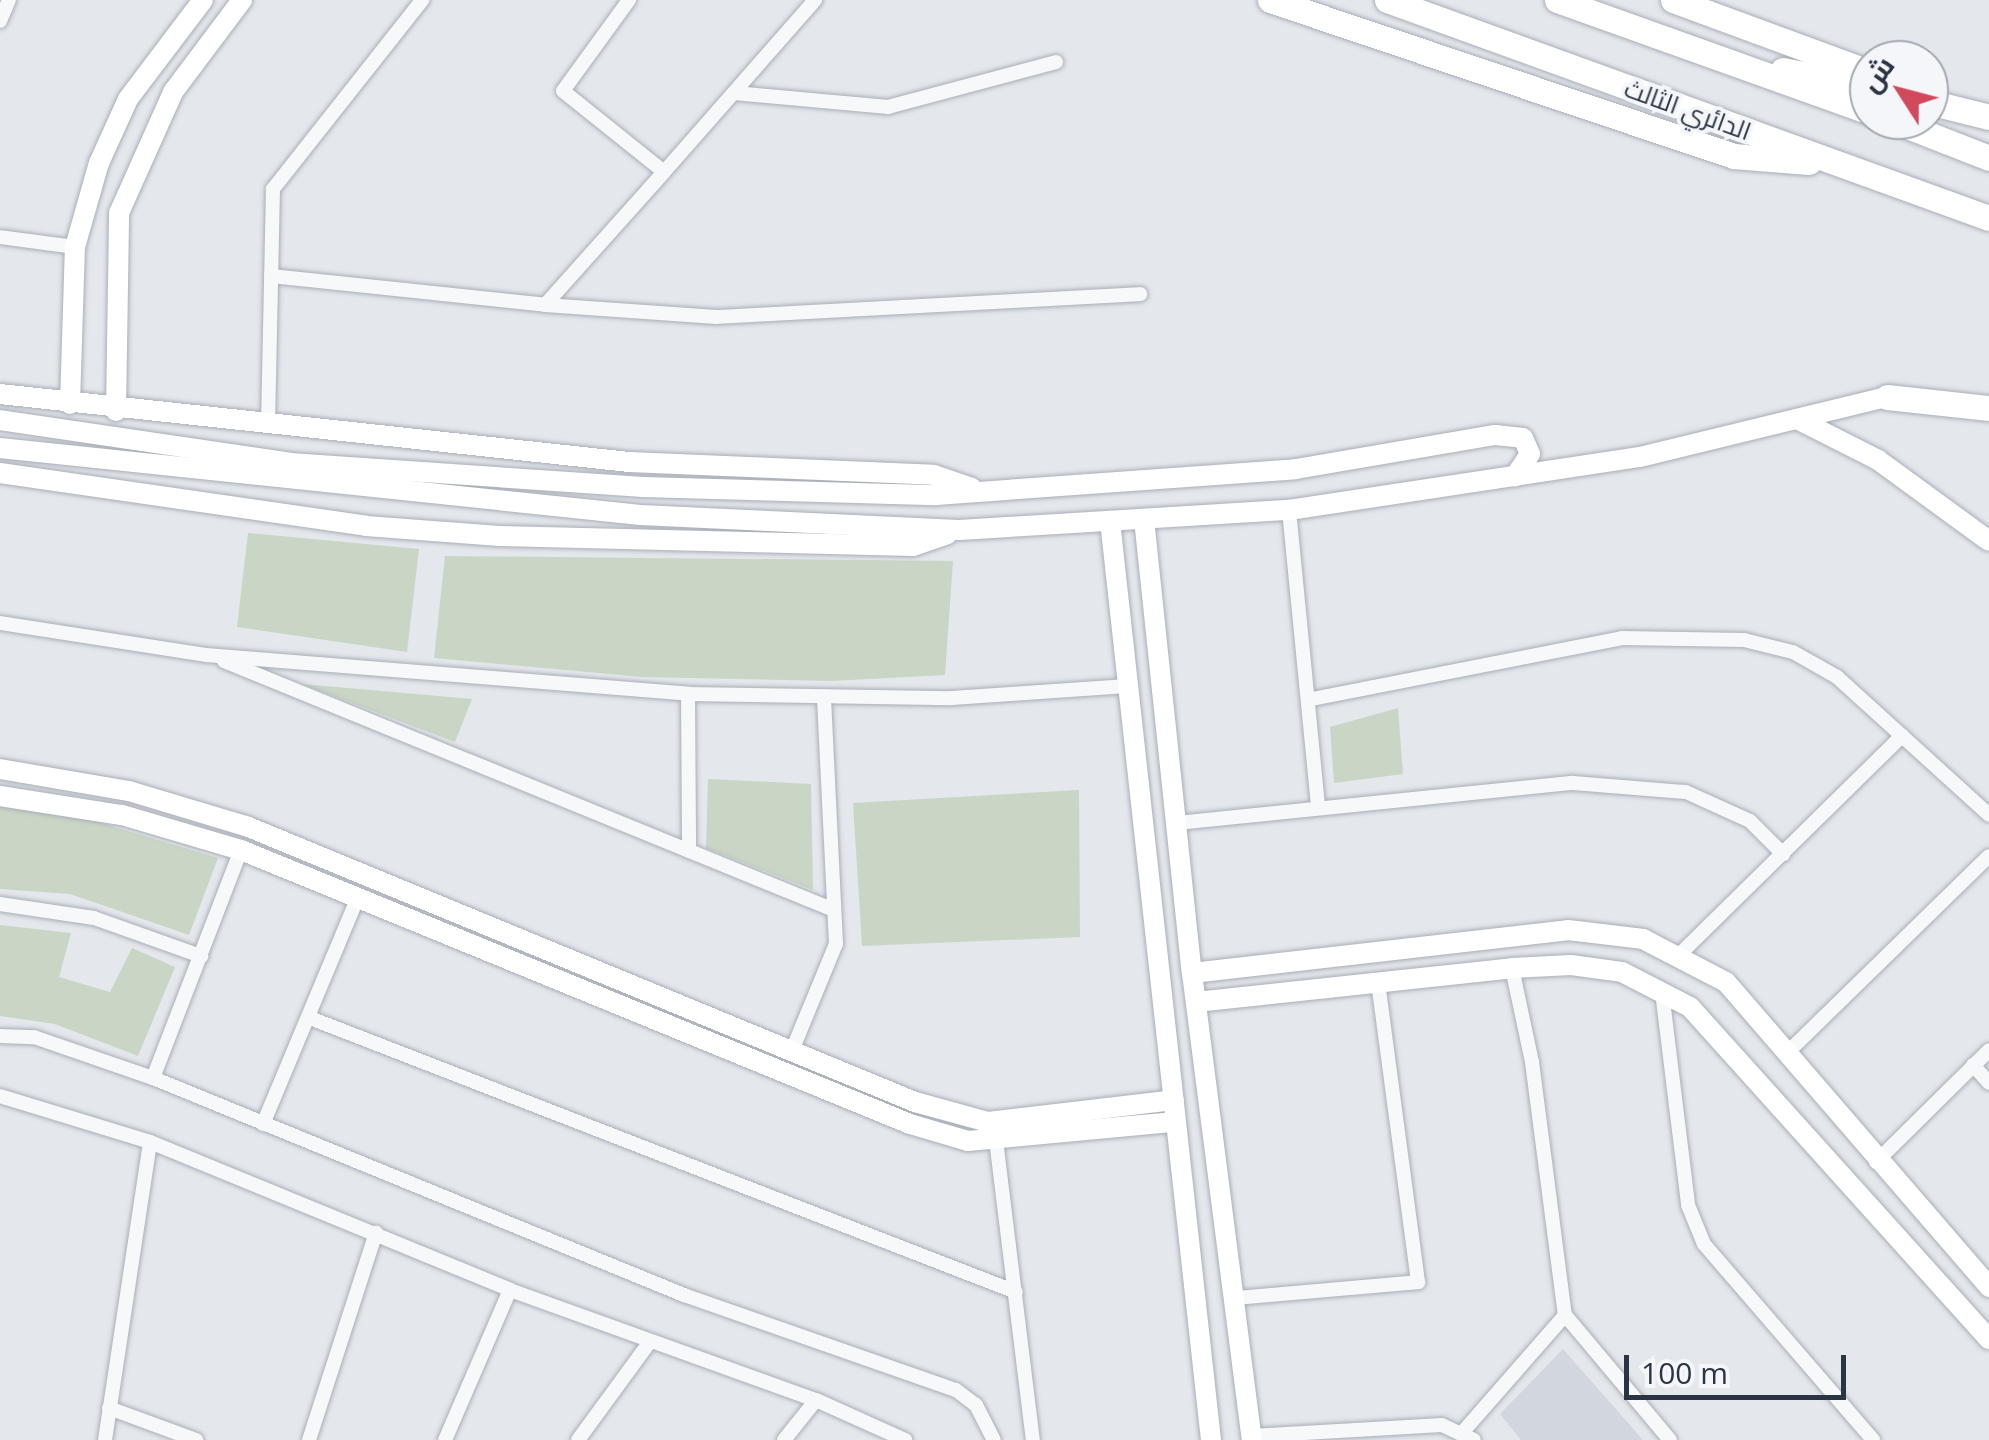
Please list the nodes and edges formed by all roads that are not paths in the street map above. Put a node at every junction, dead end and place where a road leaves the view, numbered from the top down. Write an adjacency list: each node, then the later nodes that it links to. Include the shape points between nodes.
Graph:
1 (9, 0): 11 (street)
2 (203, 0): 26 (street, via 128,99 99,163)
3 (242, 0): 34 (street, via 173,92 119,213)
4 (422, 0): 27 (street, via 273,189)
5 (629, 0): 23 (street, via 563,90)
6 (816, 0): 16 (street)
7 (1270, 0): 22 (highway, via 1733,156)
8 (1387, 0): 22 (highway, الدائري الثالث)
9 (1557, 0): 13 (highway)
10 (1673, 0): 14 (highway)
11 (0, 21)
12 (1056, 62): 16 (street, via 888,107)
13 (1738, 65): 15 (highway); 17 (highway)
14 (1849, 65)
15 (1849, 84)
16 (734, 93): 23 (street)
17 (1849, 105)
18 (1949, 105): 19 (highway)
19 (1984, 116)
20 (1943, 140): 21 (highway)
21 (1989, 158)
22 (1842, 165): 24 (highway, الدائري الثالث)
23 (664, 172): 29 (street)
24 (1989, 222)
25 (0, 237): 26 (street)
26 (75, 247): 32 (street)
27 (271, 276): 29 (street); 37 (street)
28 (1140, 294): 29 (street, via 717,317)
29 (545, 305)
30 (0, 394): 32 (street)
31 (1887, 397): 33 (highway); 35 (street)
32 (70, 404): 34 (street)
33 (1989, 408)
34 (116, 411): 37 (street)
35 (1797, 419): 40 (street, via 1640,457); 46 (street, via 1878,460)
36 (0, 420): 41 (street, via 309,464 643,487)
37 (268, 426): 41 (street, via 630,462 934,475)
38 (0, 448): 45 (street, via 641,515)
39 (0, 472): 45 (street, via 366,526 500,536 913,546)
40 (1515, 476): 41 (street, via 1530,454 1523,438 1495,434 1296,469); 42 (street)
41 (984, 492)
42 (1289, 510): 43 (street); 52 (street)
43 (1144, 519): 44 (street); 58 (street)
44 (1110, 521): 45 (street); 49 (street)
45 (959, 530)
46 (1989, 541)
47 (0, 623): 48 (street)
48 (208, 654): 50 (street); 60 (street)
49 (1128, 686): 51 (street, via 952,698); 82 (street)
50 (688, 694): 51 (street); 60 (street)
51 (824, 696): 65 (street)
52 (1312, 699): 53 (street, via 1622,638 1688,636 1793,652 1837,677); 56 (street)
53 (1902, 736): 57 (street); 61 (street)
54 (0, 769): 77 (street, via 129,791 246,826)
55 (0, 796): 59 (street, via 122,815)
56 (1318, 808): 58 (street); 61 (street, via 1573,782 1686,792 1750,822)
57 (1989, 815)
58 (1177, 823): 69 (street)
59 (241, 850): 63 (street); 67 (street)
60 (689, 851): 65 (street)
61 (1783, 854): 66 (street)
62 (1989, 856): 76 (street)
63 (358, 897): 73 (street); 85 (street, via 910,1124 968,1141)
64 (0, 904): 67 (street, via 94,918)
65 (834, 910): 77 (street, via 836,944)
66 (1679, 955): 69 (street, via 1642,939 1568,930); 76 (street, via 1726,982)
67 (201, 956): 79 (street)
68 (1512, 968): 70 (street); 71 (street, via 1571,965 1622,972); 93 (street, via 1532,1062)
69 (1192, 972): 72 (street)
70 (1378, 982): 72 (street); 92 (street, via 1418,1282)
71 (1662, 992): 94 (street, via 1690,1007); 111 (street, via 1688,1206 1704,1244)
72 (1196, 1002): 92 (street)
73 (310, 1018): 84 (street); 91 (street)
74 (0, 1036): 79 (street, via 34,1037)
75 (1989, 1050): 78 (street)
76 (1789, 1051): 87 (street)
77 (791, 1053): 82 (street, via 915,1102 988,1122)
78 (1973, 1065): 80 (street); 87 (street)
79 (153, 1078): 84 (street)
80 (1989, 1083)
81 (0, 1096): 86 (street)
82 (1174, 1100): 83 (street)
83 (1174, 1122): 85 (street); 109 (street)
84 (264, 1124): 107 (street, via 684,1295 956,1390 976,1404)
85 (996, 1140): 91 (street)
86 (150, 1142): 88 (street); 97 (street)
87 (1876, 1162): 89 (street)
88 (376, 1233): 90 (street); 102 (street)
89 (1989, 1287)
90 (510, 1290): 95 (street); 103 (street)
91 (1016, 1292): 108 (street)
92 (1236, 1298): 99 (street)
93 (1565, 1314): 98 (street); 110 (street)
94 (1989, 1339)
95 (648, 1343): 96 (street); 104 (street)
96 (816, 1400): 105 (street); 106 (street)
97 (109, 1408): 100 (street); 101 (street)
98 (1467, 1437): 99 (street, via 1442,1425)
99 (1252, 1438)
100 (104, 1440)
101 (196, 1440)
102 (309, 1440)
103 (445, 1440)
104 (578, 1440)
105 (784, 1440)
106 (904, 1440)
107 (994, 1440)
108 (1033, 1440)
109 (1211, 1440)
110 (1670, 1440)
111 (1873, 1440)

